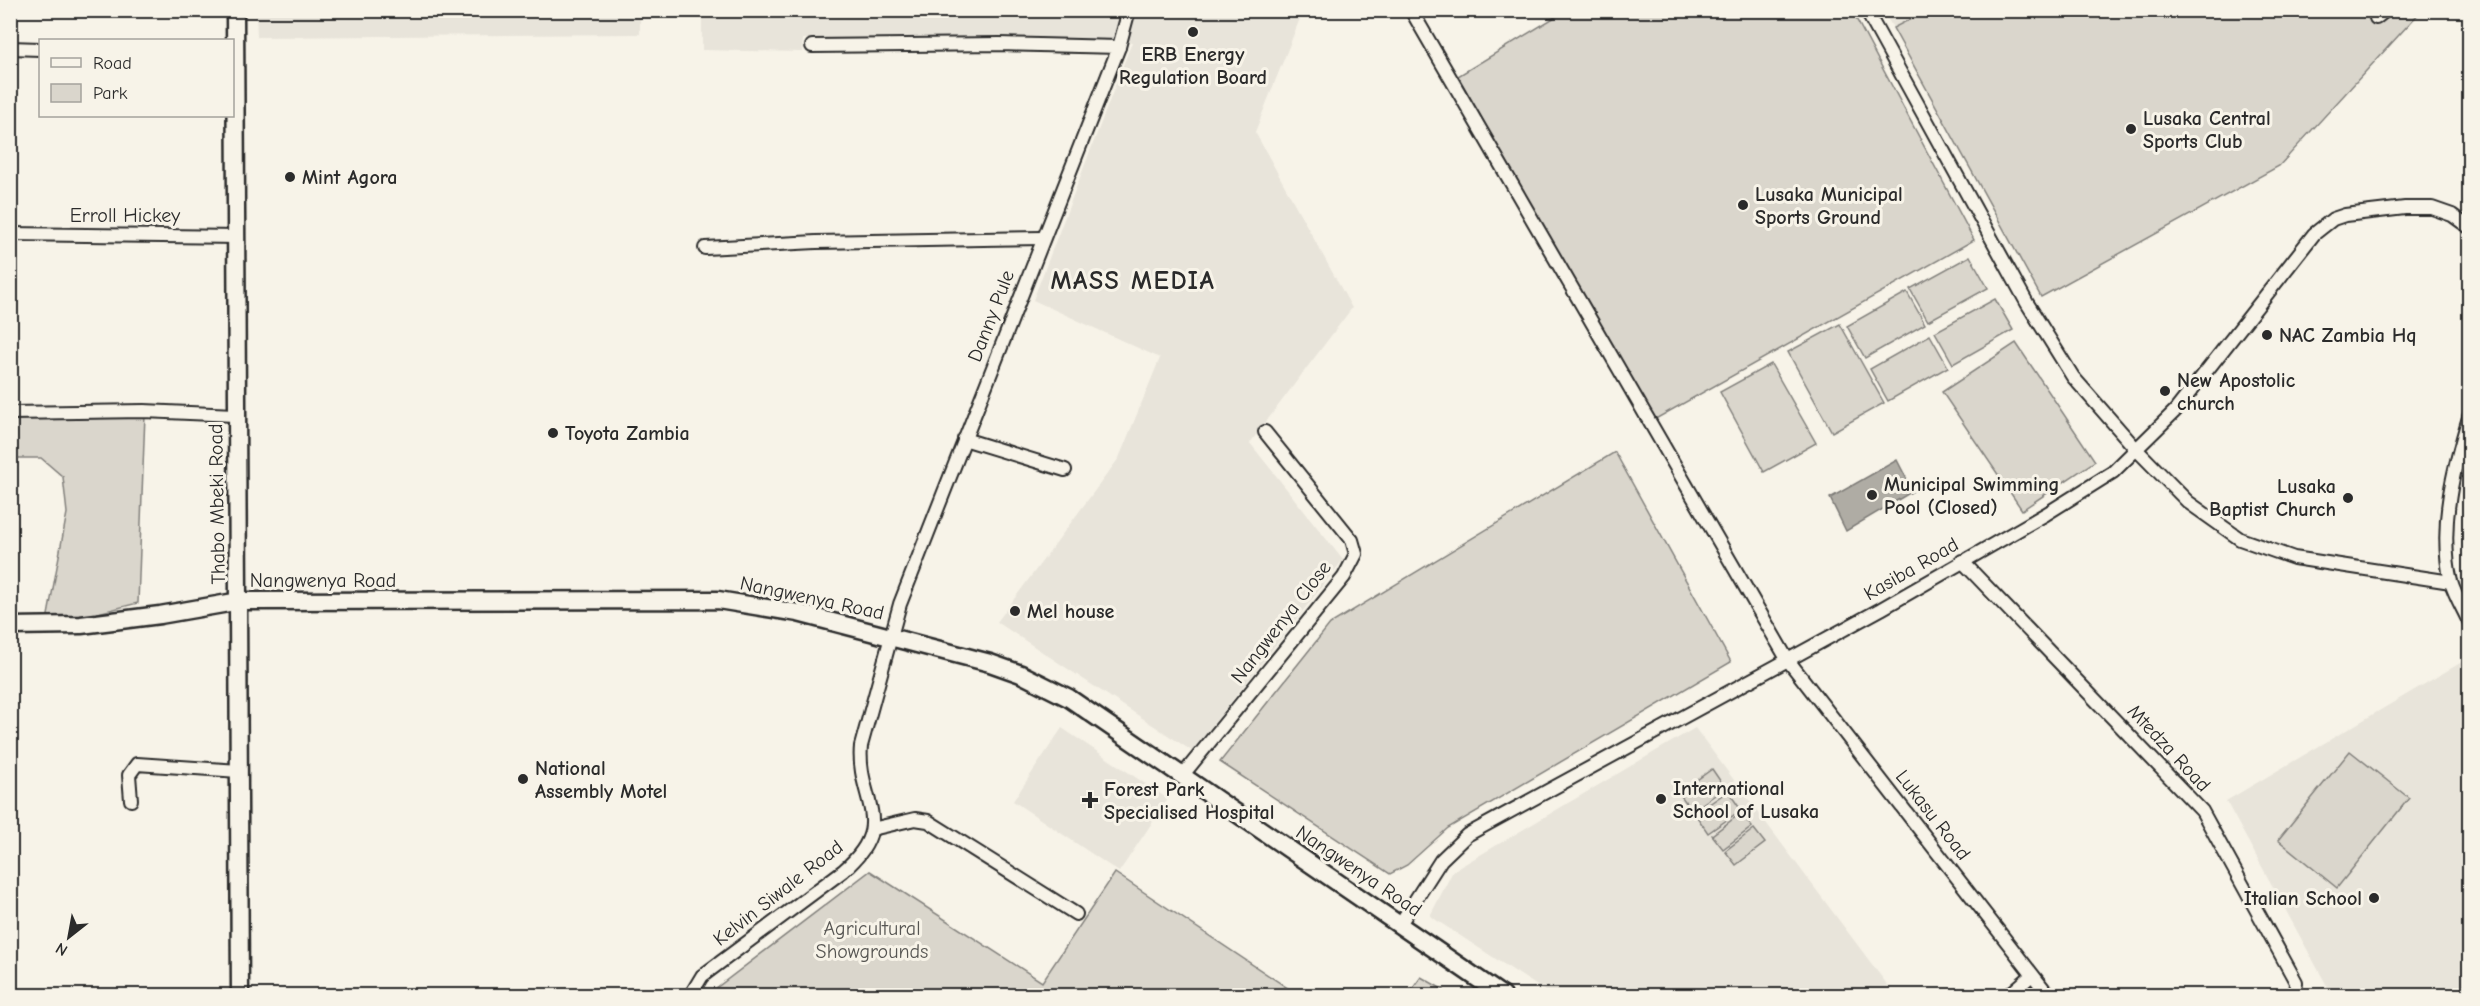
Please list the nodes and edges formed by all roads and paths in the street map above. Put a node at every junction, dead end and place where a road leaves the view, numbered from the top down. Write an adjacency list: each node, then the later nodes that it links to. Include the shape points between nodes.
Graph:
1 (236, 10): 9 (main road, Thabo Mbeki Road)
2 (1129, 10): 6 (street, Danny Pule)
3 (1411, 10): 28 (street, Lukasu Road)
4 (1866, 10): 20 (street, via 2027,303 2073,377)
5 (812, 46): 6 (street)
6 (1119, 47): 13 (street, Danny Pule)
7 (10, 48): 8 (street)
8 (39, 49)
9 (234, 50): 12 (main road, Thabo Mbeki Road)
10 (2469, 228): 20 (street, Kasiba Road, via 2452,215 2432,208 2367,211 2333,219 2314,234 2175,411)
11 (10, 234): 12 (street, Erroll Hickey)
12 (238, 237): 17 (main road, Thabo Mbeki Road)
13 (1043, 238): 14 (street); 19 (street, Danny Pule)
14 (705, 248)
15 (10, 413): 17 (street, via 144,411)
16 (2469, 414): 23 (street, via 2454,464 2446,534)
17 (235, 415): 24 (main road, Thabo Mbeki Road)
18 (1265, 432): 30 (street, Nangwenya Close, via 1352,540 1356,554 1344,577)
19 (964, 440): 21 (street); 27 (street, Danny Pule)
20 (2137, 450): 22 (street, Kasiba Road, via 2080,494); 23 (street, via 2188,502 2240,538 2294,558)
21 (1065, 470)
22 (1962, 561): 28 (street, Kasiba Road); 41 (street, Mtedza Road, via 2202,811 2296,982)
23 (2451, 582): 25 (street)
24 (240, 601): 26 (main road, Nangwenya Road, via 81,625); 27 (main road, Nangwenya Road, via 718,600 788,610); 29 (main road, Thabo Mbeki Road)
25 (2469, 624)
26 (10, 626)
27 (890, 637): 30 (main road, Nangwenya Road, via 990,663 1040,683 1087,710); 32 (street, via 860,758)
28 (1787, 659): 34 (street, Kasiba Road, via 1467,835 1441,860); 35 (street, Lukasu Road)
29 (239, 771): 31 (street, via 137,764 129,776); 36 (main road, Thabo Mbeki Road)
30 (1182, 776): 34 (main road, Nangwenya Road)
31 (131, 800)
32 (873, 828): 33 (street, via 915,819 928,821); 37 (street, Kelvin Siwale Road, via 852,864 702,976)
33 (1076, 914)
34 (1400, 924): 38 (main road, Nangwenya Road)
35 (2032, 975): 39 (street); 40 (street, Lukasu Road)
36 (240, 996)
37 (690, 996)
38 (1503, 996)
39 (2008, 996)
40 (2049, 996)
41 (2295, 996)

